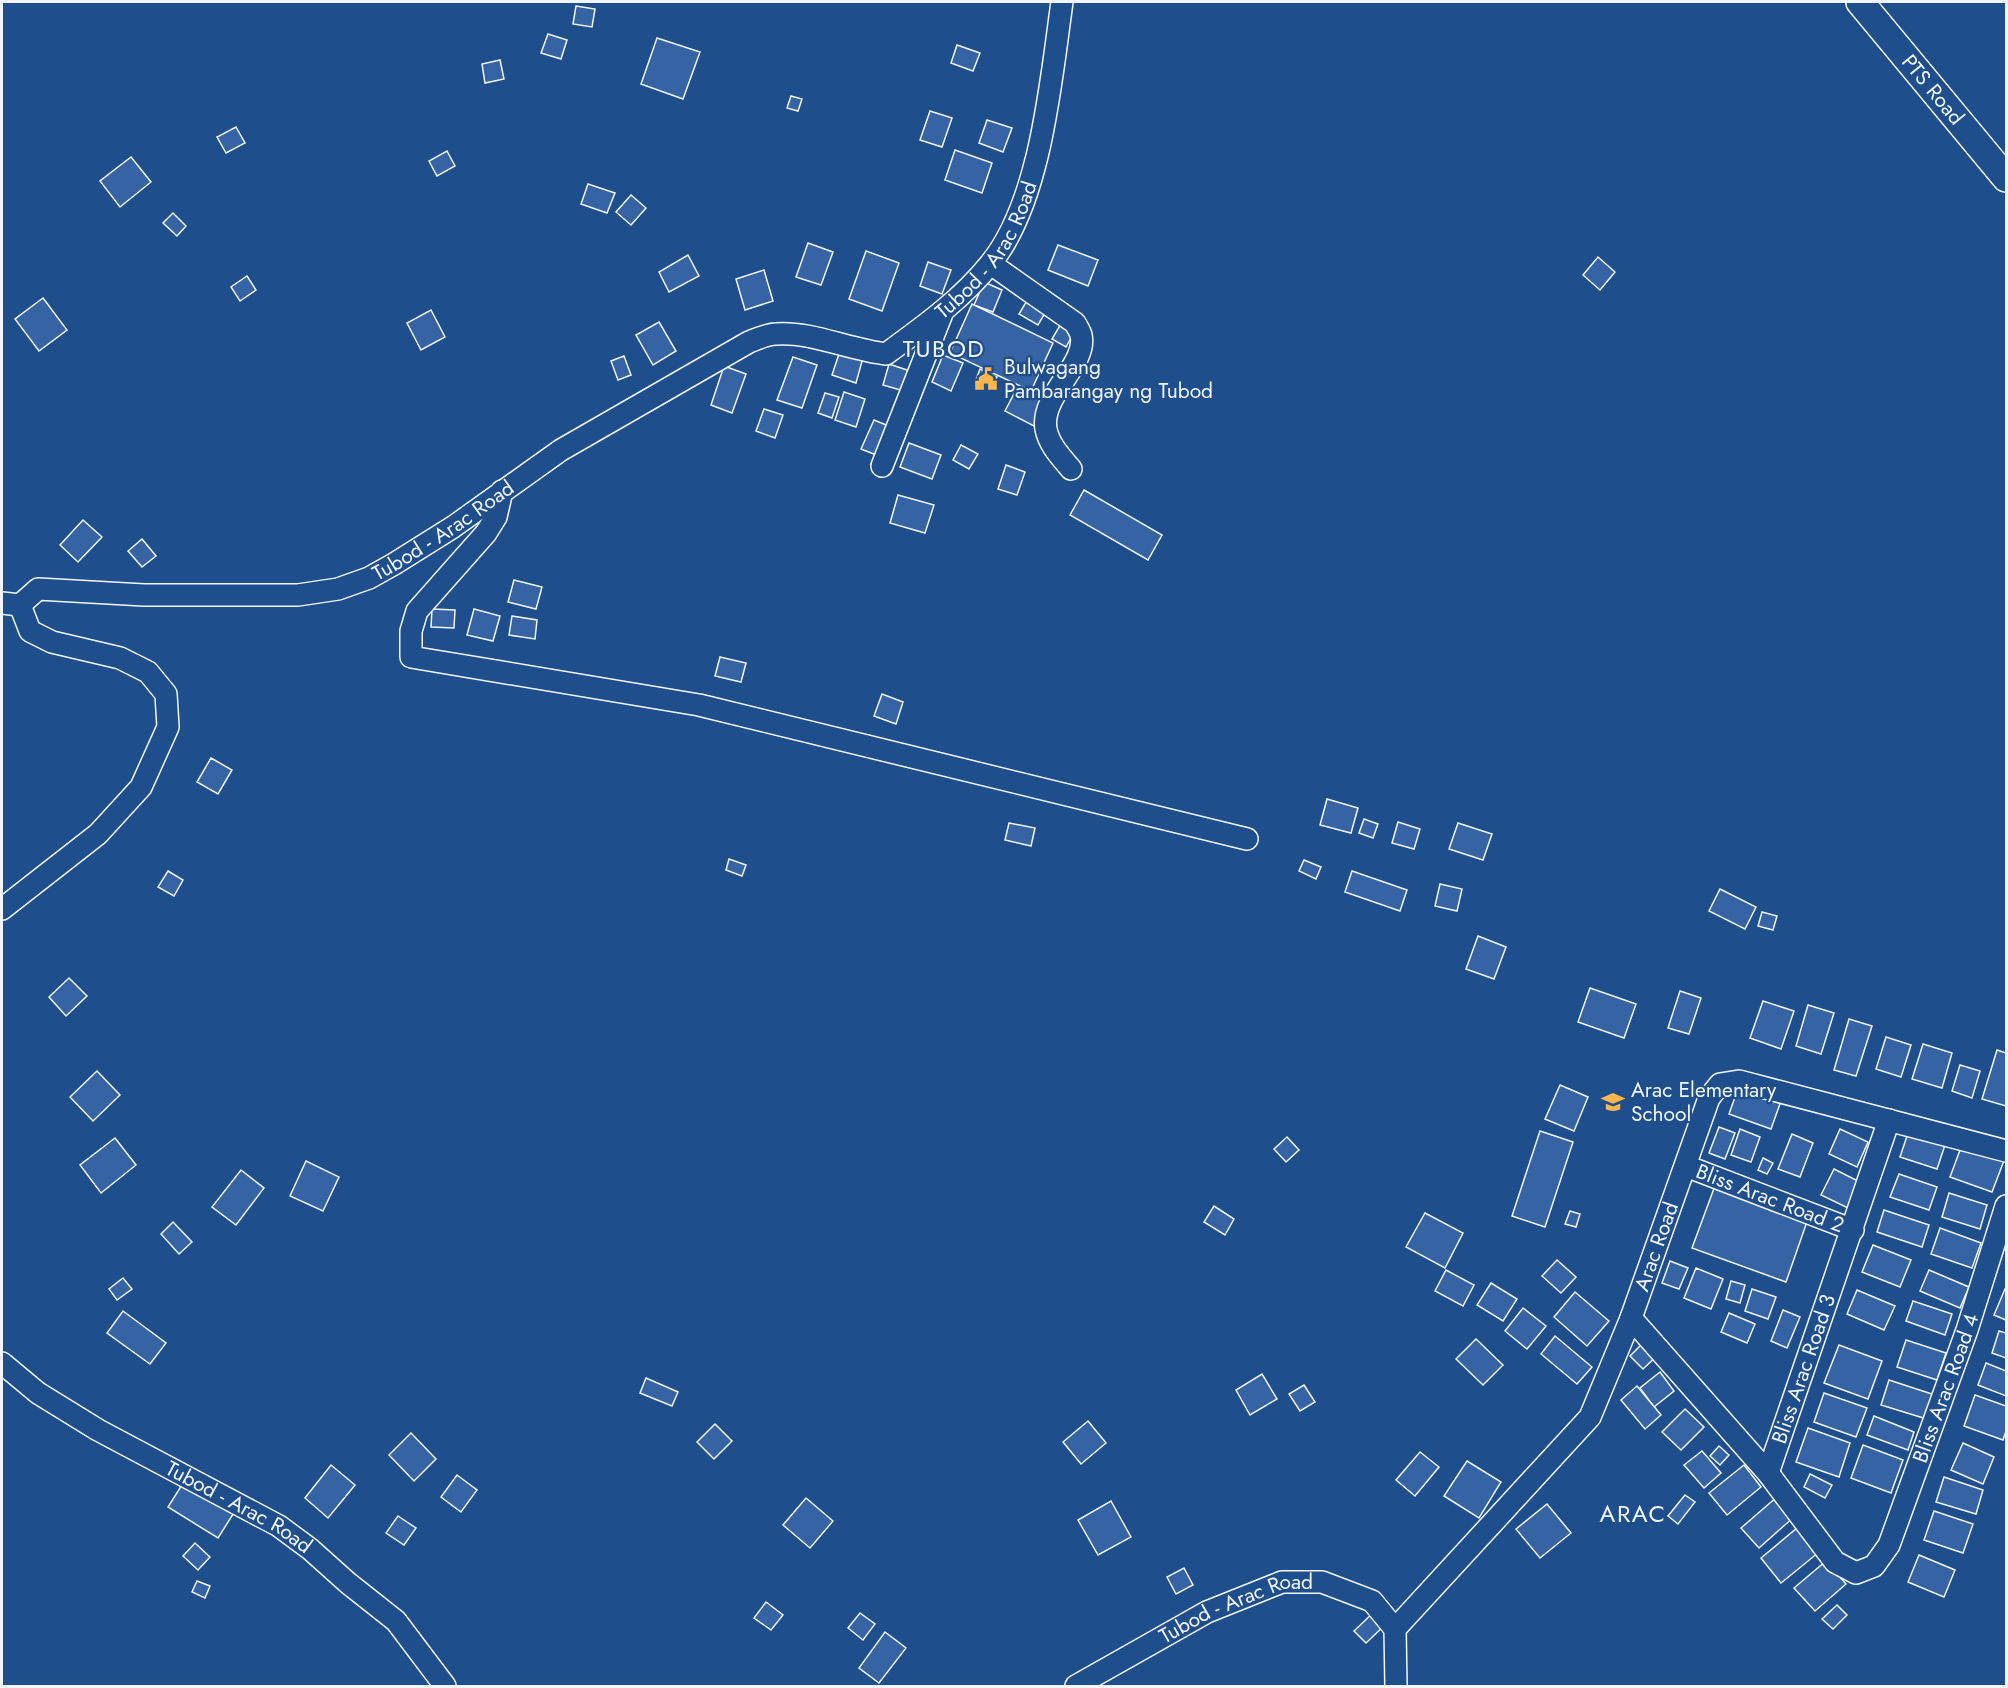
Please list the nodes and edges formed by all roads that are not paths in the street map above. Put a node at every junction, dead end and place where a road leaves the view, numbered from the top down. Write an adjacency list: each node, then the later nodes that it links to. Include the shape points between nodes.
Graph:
1 (1062, 2): 4 (street, Tubod - Arac Road, via 1049,97 1032,170 1017,220)
2 (1860, 2): 3 (main road, PTS Road)
3 (2007, 178)
4 (991, 264): 5 (street, Tubod - Arac Road); 7 (street, via 1075,323 1082,336 1079,353 1050,402 1046,428 1053,448)
5 (944, 311): 6 (street); 8 (street, Tubod - Arac Road, via 886,354 856,351 804,335 774,333 749,342 561,450)
6 (882, 466)
7 (1071, 469)
8 (502, 491): 9 (street, Tubod - Arac Road, via 394,564 338,590 298,595 38,589); 10 (street, via 496,517 486,533 417,611 411,631 411,657 699,705)
9 (10, 604): 11 (street, Tubod - Arac Road, via 30,631 52,642 120,658 148,672 166,694 168,727 141,787 98,834)
10 (1246, 839)
11 (2, 909)
12 (1889, 1120): 13 (street, Arac Road); 14 (street, Arac Road, via 1738,1081 1720,1084 1709,1098); 16 (street, Bliss Arac Road 3)
13 (2007, 1151)
14 (1686, 1166): 16 (street, Bliss Arac Road 2); 17 (street, Arac Road)
15 (2007, 1206): 20 (street, Bliss Arac Road 4, via 1889,1545)
16 (1853, 1230): 19 (street, Bliss Arac Road 3)
17 (1631, 1318): 19 (street); 21 (street, Arac Road, via 1590,1418)
18 (2, 1363): 22 (street, Tubod - Arac Road, via 38,1393 98,1430 294,1538 396,1621)
19 (1768, 1473): 20 (street, Bliss Arac Road 3, via 1835,1562 1856,1573)
20 (1874, 1566)
21 (1395, 1629): 23 (street, Tubod - Arac Road, via 1372,1601 1322,1581 1282,1582 1207,1612); 24 (street)
22 (446, 1686)
23 (1076, 1686)
24 (1396, 1686)

